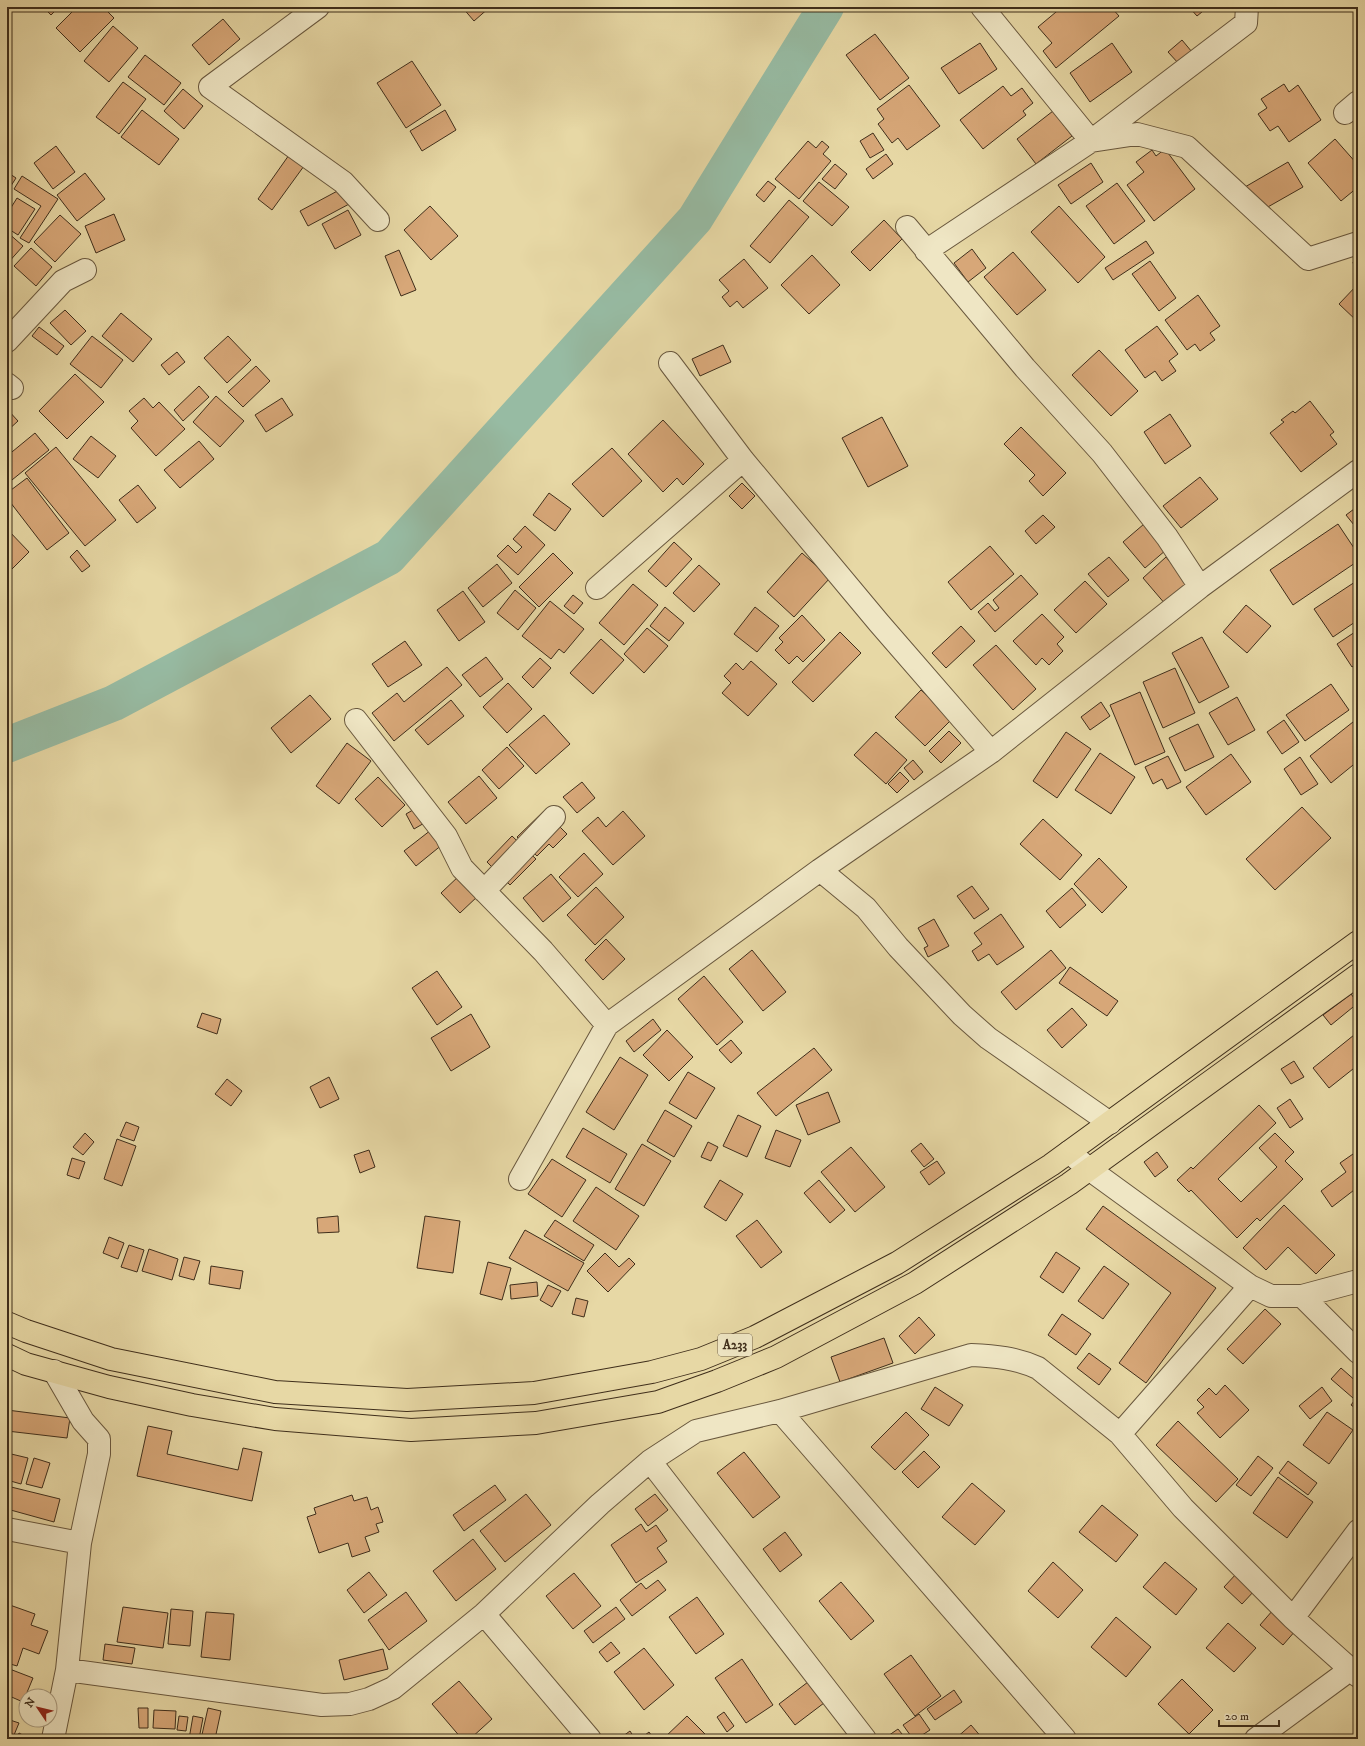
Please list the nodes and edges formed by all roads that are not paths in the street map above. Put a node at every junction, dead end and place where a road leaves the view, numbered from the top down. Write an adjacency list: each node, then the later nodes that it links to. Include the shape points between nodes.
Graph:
1 (982, 7): 4 (street)
2 (1247, 7): 4 (street, via 1246,23)
3 (314, 8): 5 (street, via 210,87 343,182)
4 (1091, 141): 7 (street, via 1137,134 1187,148 1308,259); 8 (street)
5 (378, 220)
6 (907, 227): 8 (street)
7 (1358, 243)
8 (926, 251): 14 (street, via 1102,454 1167,536)
9 (85, 270): 10 (street, via 63,281)
10 (7, 341)
11 (670, 363): 12 (street)
12 (744, 460): 15 (street); 17 (street, via 879,623)
13 (1358, 472): 14 (street)
14 (1200, 587): 17 (street)
15 (597, 588)
16 (356, 720): 20 (street, via 446,836 462,868)
17 (991, 752): 19 (street)
18 (554, 817): 20 (street)
19 (820, 870): 23 (street); 24 (street, via 866,908 898,947 962,1015 988,1038)
20 (484, 891): 23 (street, via 543,951)
21 (1358, 942): 24 (highway, A233)
22 (1358, 975): 26 (highway, A233)
23 (607, 1025): 27 (street)
24 (1110, 1123): 25 (highway, A233)
25 (1069, 1152): 26 (street); 31 (highway, A233, via 897,1263 755,1337 701,1359 652,1372 534,1393 407,1400 275,1392 111,1359)
26 (1088, 1170): 29 (street); 34 (highway, A233, via 915,1283 776,1357 658,1402 536,1423 411,1430 267,1418 109,1387)
27 (520, 1179)
28 (1358, 1281): 30 (street)
29 (1250, 1286): 30 (street, via 1271,1296); 36 (street)
30 (1302, 1296): 32 (street)
31 (7, 1323)
32 (1358, 1352)
33 (7, 1355): 34 (highway, A233, via 26,1364)
34 (54, 1371): 40 (street, via 84,1421 99,1439 99,1454)
35 (780, 1411): 36 (street, via 971,1355 997,1356 1038,1368); 37 (street, via 696,1431); 48 (street)
36 (1120, 1434): 42 (street, via 1183,1508)
37 (650, 1461): 41 (street, via 600,1504); 47 (street)
38 (7, 1529): 40 (street)
39 (1358, 1531): 42 (street)
40 (80, 1543): 43 (street)
41 (484, 1614): 43 (street, via 393,1688 350,1704 322,1705); 46 (street)
42 (1293, 1618): 44 (street)
43 (67, 1670): 45 (street)
44 (1355, 1672): 49 (street)
45 (52, 1739)
46 (590, 1739)
47 (865, 1739)
48 (1066, 1739)
49 (1256, 1739)

